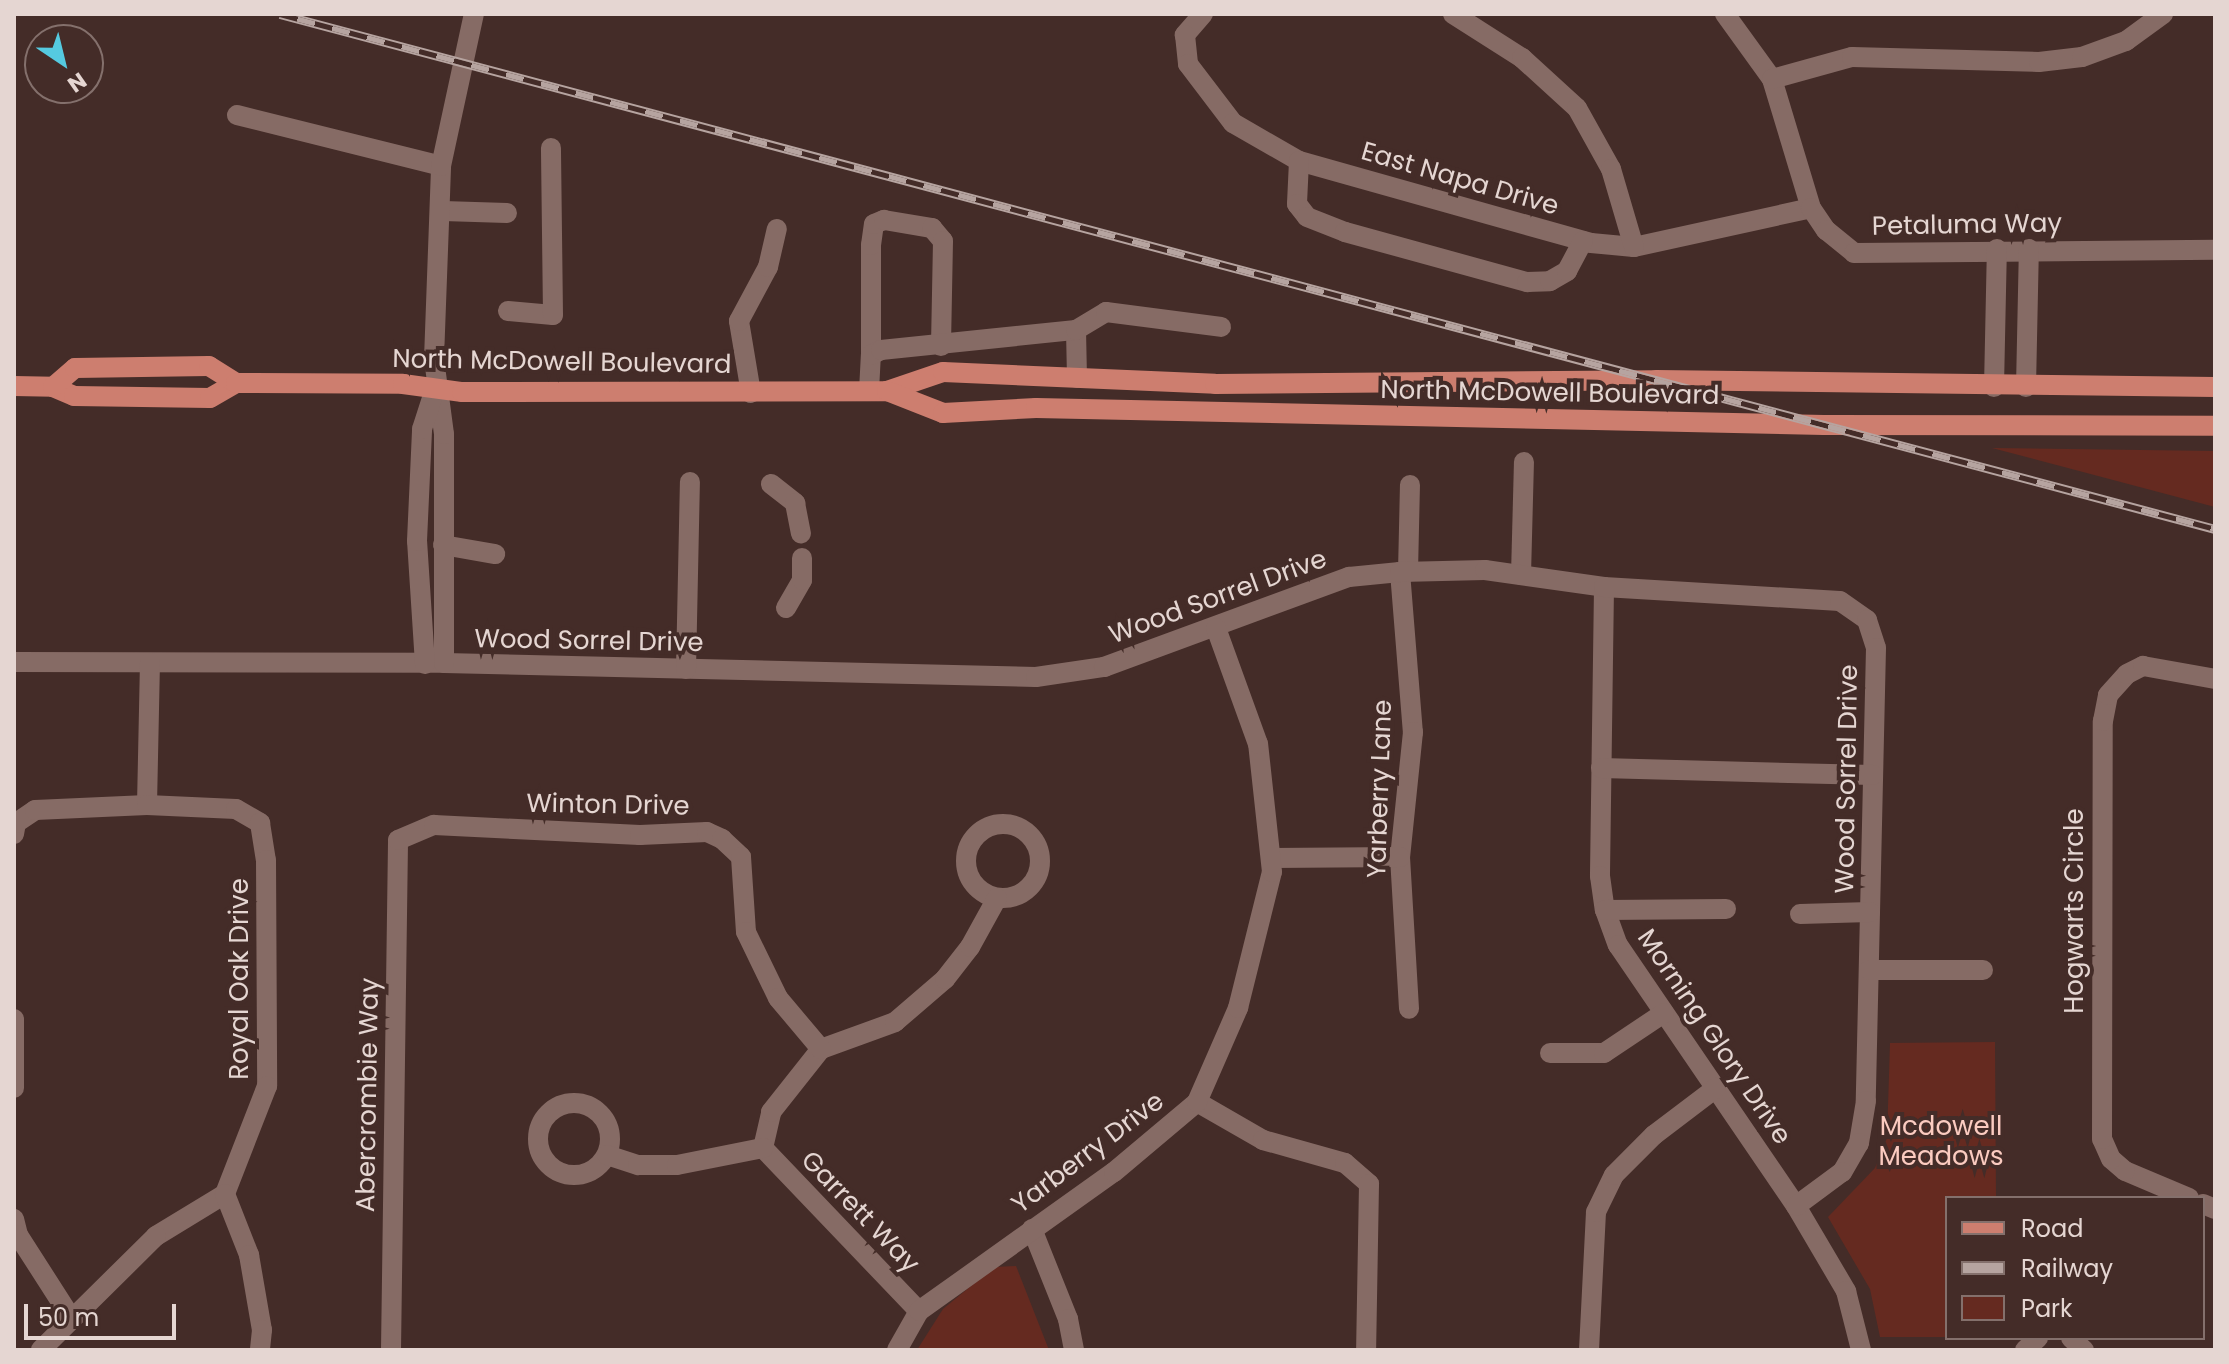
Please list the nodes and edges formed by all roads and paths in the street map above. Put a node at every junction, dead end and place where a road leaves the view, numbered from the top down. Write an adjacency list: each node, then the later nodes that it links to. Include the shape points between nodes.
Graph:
1 (474, 14): 10 (street)
2 (1203, 14): 9 (street, East Napa Drive, via 1185,35 1188,64 1233,123)
3 (1453, 14): 16 (street, via 1522,58 1577,108 1611,169)
4 (1725, 14): 6 (street, Petaluma Way)
5 (2163, 14): 6 (street, via 2126,41 2082,57 2039,62 1852,57)
6 (1772, 79): 11 (street, Petaluma Way)
7 (237, 115): 10 (street)
8 (551, 148): 20 (street, via 553,315)
9 (1299, 161): 15 (street, East Napa Drive); 15 (street, via 1297,204 1307,217 1345,232 1527,282 1550,281 1567,271)
10 (441, 166): 12 (street)
11 (1811, 208): 16 (street, East Napa Drive); 17 (street, Petaluma Way, via 1826,230 1854,253)
12 (443, 211): 13 (street); 32 (street)
13 (507, 213)
14 (777, 229): 34 (street, via 768,267 739,321)
15 (1583, 241): 16 (street, East Napa Drive)
16 (1634, 247)
17 (1997, 249): 18 (street, Petaluma Way); 29 (street)
18 (2029, 249): 19 (street, Petaluma Way); 30 (street)
19 (2215, 250)
20 (508, 311)
21 (1221, 327): 22 (street, via 1106,312)
22 (1076, 330): 23 (street); 25 (street)
23 (941, 346): 24 (street); 24 (street, via 943,241 932,228 884,220 874,224 871,245)
24 (871, 355): 33 (street)
25 (1077, 378): 29 (main road, North McDowell Boulevard, via 1230,384 1656,380); 33 (main road, North McDowell Boulevard, via 943,372)
26 (236, 383): 28 (main road, North McDowell Boulevard, via 210,398 74,396); 28 (main road, North McDowell Boulevard, via 209,366 75,368); 32 (main road, North McDowell Boulevard)
27 (14, 386): 28 (main road, North McDowell Boulevard)
28 (53, 387)
29 (1994, 387): 30 (main road, North McDowell Boulevard)
30 (2026, 387): 31 (main road, North McDowell Boulevard)
31 (2215, 387)
32 (435, 388): 34 (main road, North McDowell Boulevard); 41 (street, via 444,434); 51 (street, via 422,429 417,541)
33 (878, 391): 34 (main road, North McDowell Boulevard); 35 (main road, North McDowell Boulevard, via 943,413 1036,408 1824,425)
34 (751, 393)
35 (2215, 426)
36 (1524, 462): 45 (street)
37 (690, 482): 52 (street)
38 (771, 484): 40 (street, via 795,503)
39 (1410, 485): 44 (street, Yarberry Lane)
40 (801, 533)
41 (443, 545): 42 (street); 51 (street)
42 (495, 554)
43 (802, 558): 47 (street, via 802,580)
44 (1404, 572): 45 (street, Wood Sorrel Drive); 48 (street, Wood Sorrel Drive, via 1349,577 1273,601); 59 (street, Yarberry Lane, via 1413,732)
45 (1521, 575): 46 (street, Wood Sorrel Drive)
46 (1604, 587): 54 (street, Morning Glory Drive); 55 (street, Wood Sorrel Drive, via 1840,601 1867,620 1876,648)
47 (786, 608)
48 (1216, 628): 52 (street, Wood Sorrel Drive, via 1104,667 1036,677); 60 (street, Yarberry Drive, via 1258,744)
49 (14, 662): 50 (street, Wood Sorrel Drive)
50 (150, 663): 51 (street, Wood Sorrel Drive); 56 (street)
51 (434, 664): 52 (street, Wood Sorrel Drive)
52 (686, 669)
53 (2215, 679): 79 (street, Hogwarts Circle, via 2143,666 2127,674 2108,695 2103,721 2102,1139 2111,1159 2125,1171)
54 (1601, 768): 55 (street); 63 (street, Morning Glory Drive, via 1600,876)
55 (1873, 775): 64 (street, Wood Sorrel Drive)
56 (147, 805): 57 (street, via 35,810 16,823); 78 (street, Royal Oak Drive, via 236,809 260,823 266,860 267,1086)
57 (14, 834)
58 (398, 840): 71 (street, Winton Drive, via 434,825 640,835 707,832 722,839 741,857 746,932 778,998); 87 (street, Abercrombie Way)
59 (1400, 857): 60 (street); 68 (street, Yarberry Lane)
60 (1272, 858): 75 (street, Yarberry Drive, via 1238,1008)
61 (997, 898): 71 (street, via 945,979 895,1022)
62 (1726, 909): 63 (street)
63 (1605, 910): 69 (street, Morning Glory Drive, via 1618,945)
64 (1870, 912): 65 (street); 66 (street, Wood Sorrel Drive)
65 (1800, 914)
66 (1869, 970): 67 (street); 80 (street, Wood Sorrel Drive, via 1866,1101 1859,1143 1842,1172)
67 (1983, 970)
68 (1409, 1009)
69 (1664, 1013): 72 (street, via 1604,1053); 74 (street, Morning Glory Drive)
70 (14, 1019): 73 (street)
71 (821, 1049): 76 (street, via 771,1112)
72 (1550, 1053)
73 (14, 1088)
74 (1716, 1088): 80 (street, Morning Glory Drive); 91 (street, via 1654,1135 1614,1175 1596,1212)
75 (1197, 1102): 82 (street, Yarberry Drive, via 1114,1172); 90 (street, via 1263,1140 1345,1163 1369,1184)
76 (763, 1148): 77 (street, via 677,1165 638,1165); 83 (street, Garrett Way)
77 (607, 1155)
78 (225, 1194): 84 (street, via 156,1236); 86 (street, via 249,1255)
79 (2184, 1196)
80 (1796, 1206): 92 (street, Morning Glory Drive, via 1846,1291)
81 (14, 1219): 84 (street, via 18,1235)
82 (1032, 1229): 83 (street, Yarberry Drive); 89 (street)
83 (919, 1311): 88 (street, Yarberry Drive)
84 (70, 1316): 85 (street)
85 (41, 1350)
86 (260, 1350)
87 (391, 1350)
88 (897, 1350)
89 (1074, 1350)
90 (1366, 1350)
91 (1589, 1350)
92 (1861, 1350)

